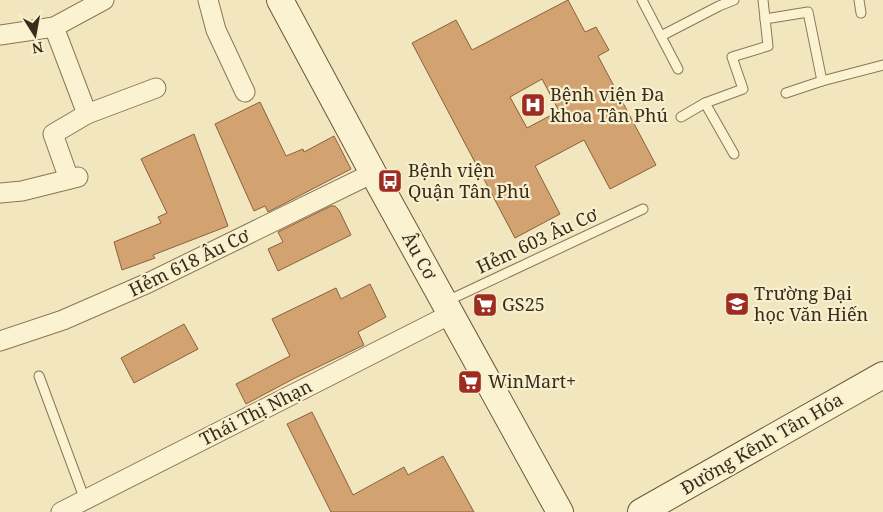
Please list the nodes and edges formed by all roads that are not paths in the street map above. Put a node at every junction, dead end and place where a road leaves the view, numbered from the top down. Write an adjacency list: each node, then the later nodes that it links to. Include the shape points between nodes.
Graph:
1 (104, 0): 10 (street)
2 (208, 0): 17 (street, via 216,30)
3 (280, 0): 23 (main road, Âu Cơ)
4 (642, 0): 12 (lane)
5 (734, 0): 12 (lane)
6 (763, 0): 9 (lane)
7 (859, 0): 8 (lane)
8 (861, 13)
9 (766, 19): 15 (lane, via 808,12); 19 (lane, via 768,46 732,57 743,89)
10 (54, 27): 11 (street); 20 (street)
11 (0, 35)
12 (661, 36): 14 (lane)
13 (883, 65): 15 (lane)
14 (678, 69)
15 (822, 81): 18 (lane)
16 (156, 88): 20 (street)
17 (245, 92)
18 (786, 93)
19 (705, 104): 21 (lane); 22 (lane)
20 (87, 114): 24 (street, via 53,134 73,178)
21 (682, 117)
22 (734, 154)
23 (374, 173): 26 (main road, Âu Cơ); 27 (street, Hẻm 618 Âu Cơ, via 148,283 63,320)
24 (0, 193)
25 (643, 209): 26 (lane, Hẻm 603 Âu Cơ)
26 (448, 308): 30 (street, Thái Thị Nhạn); 32 (main road, Âu Cơ)
27 (0, 341)
28 (883, 375): 33 (main road, Đường Kênh Tân Hóa)
29 (39, 376): 30 (lane)
30 (85, 500): 31 (street, Thái Thị Nhạn)
31 (61, 512)
32 (560, 512)
33 (641, 512)

